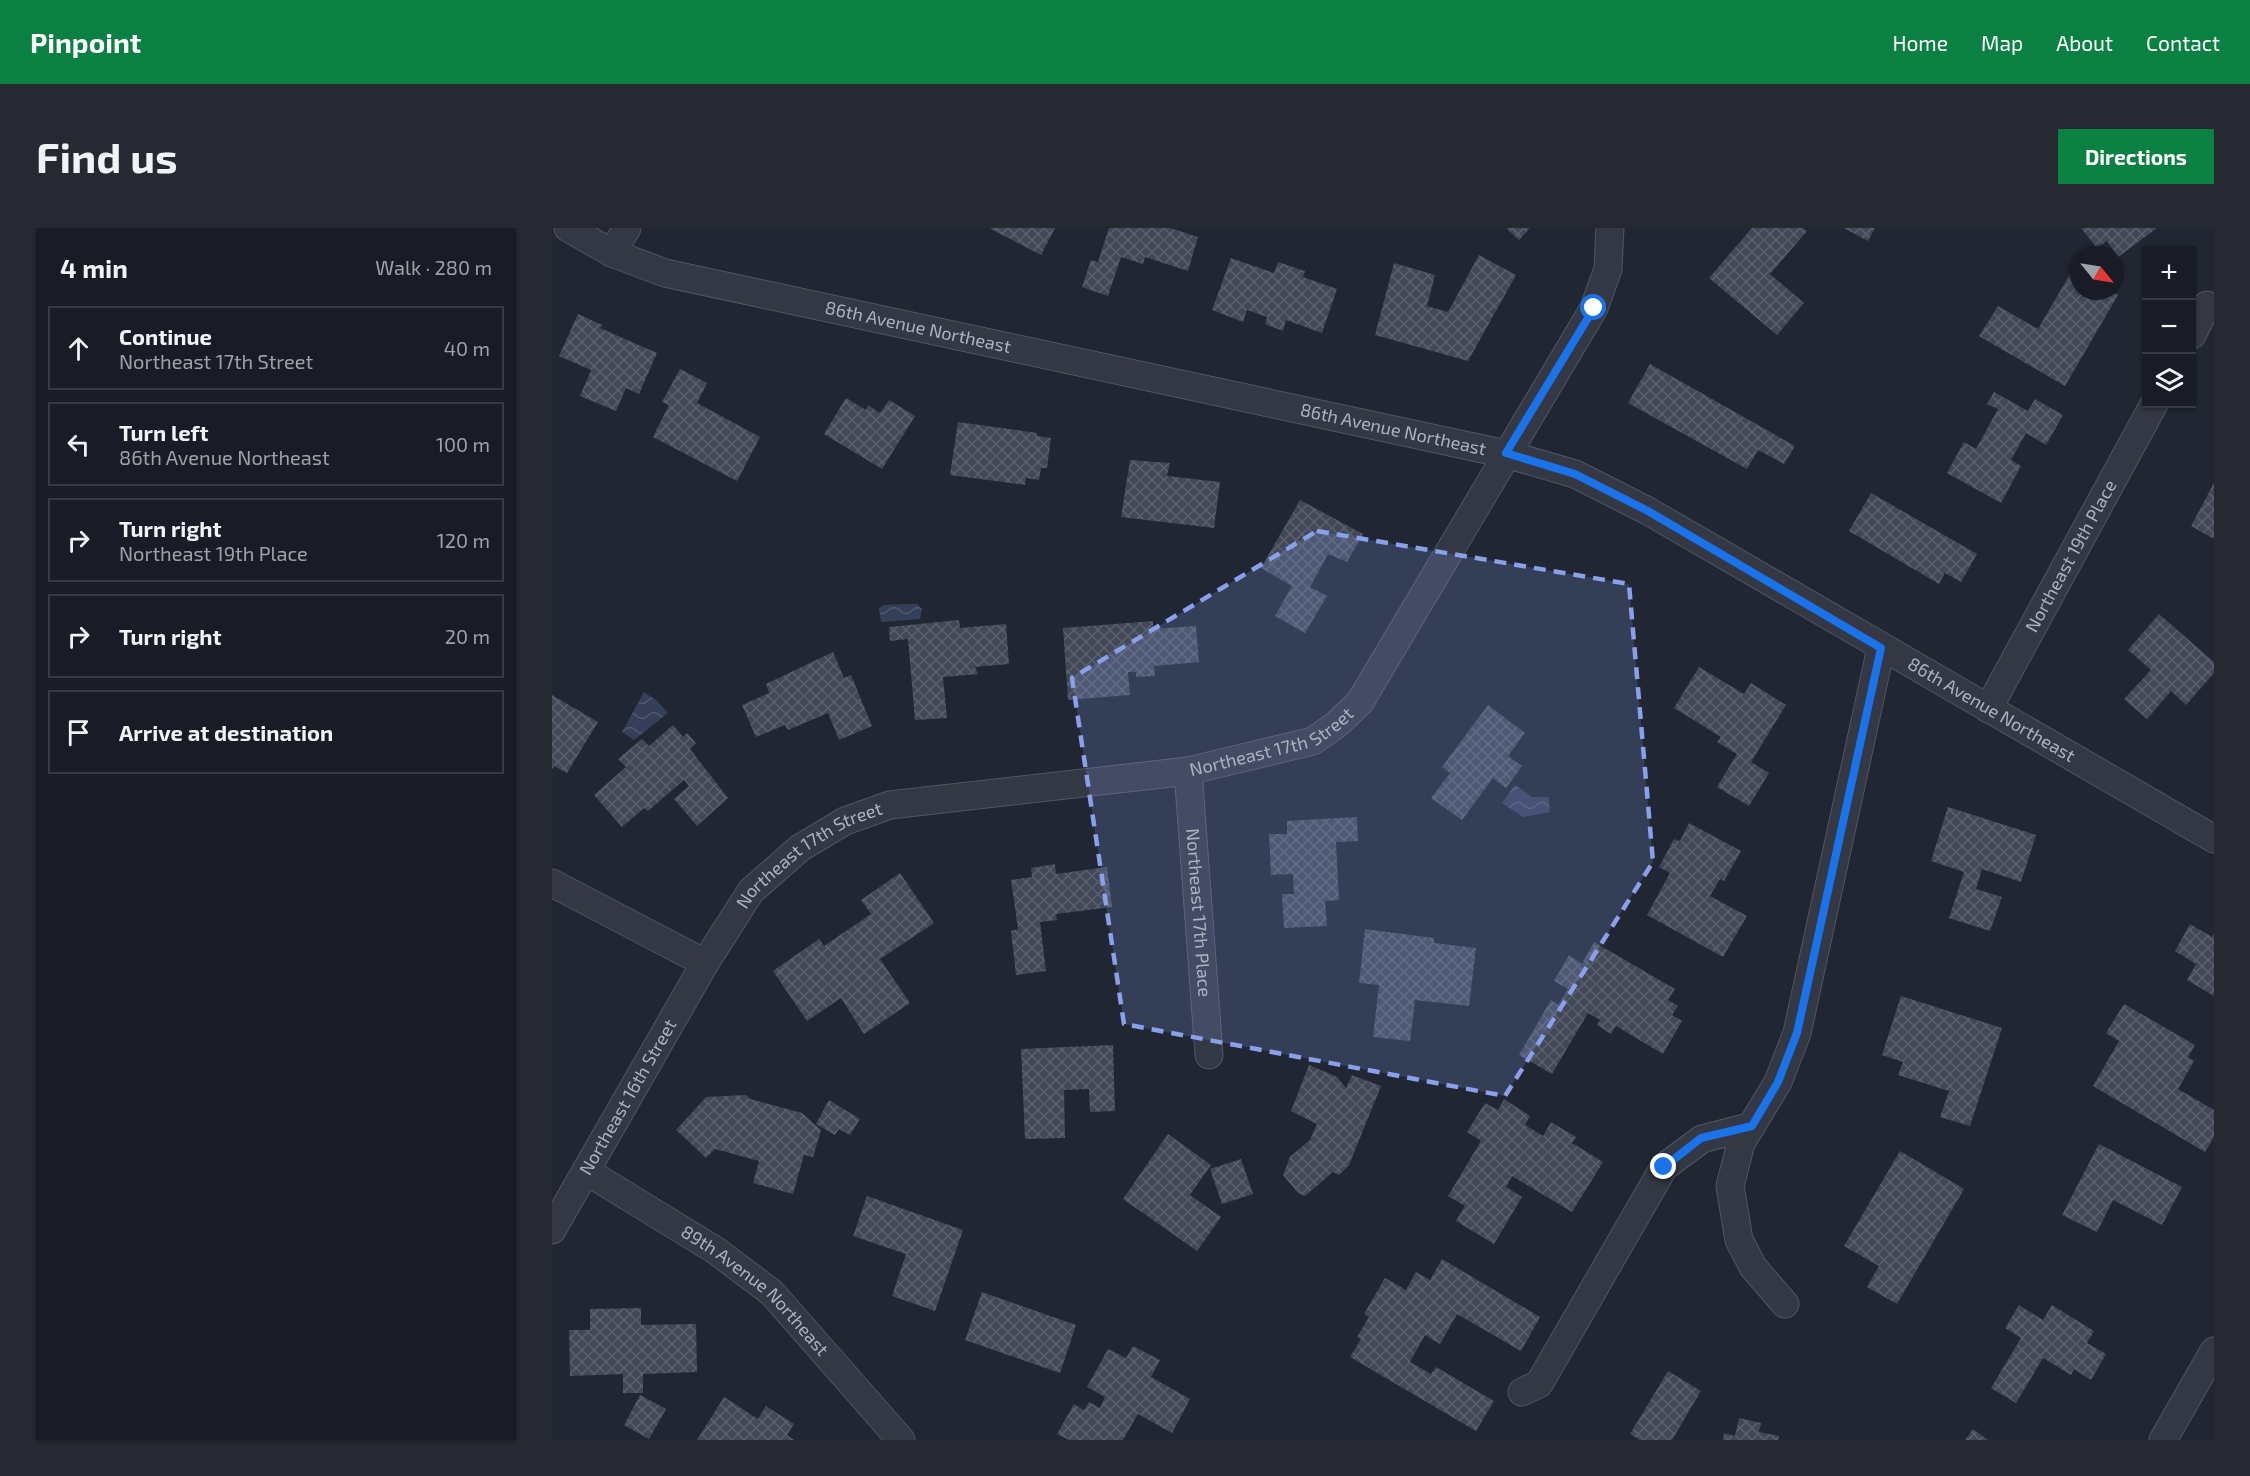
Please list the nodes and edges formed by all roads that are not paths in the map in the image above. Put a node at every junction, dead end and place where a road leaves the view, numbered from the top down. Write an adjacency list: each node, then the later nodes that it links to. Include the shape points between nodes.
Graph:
1 (568, 228): 4 (street, 86th Avenue Northeast)
2 (627, 228): 4 (street)
3 (1610, 228): 8 (street, Northeast 17th Street, via 1608,269 1594,308)
4 (612, 253): 8 (street, 86th Avenue Northeast, via 665,273)
5 (2207, 305): 6 (street)
6 (2196, 327)
7 (2152, 408): 10 (street, Northeast 19th Place)
8 (1506, 453): 9 (street, 86th Avenue Northeast, via 1575,474 1648,511); 11 (street, Northeast 17th Street, via 1360,702 1313,741)
9 (1881, 648): 10 (street, 86th Avenue Northeast); 16 (street, via 1797,1033 1778,1082)
10 (1988, 709): 12 (street, 86th Avenue Northeast)
11 (1188, 771): 14 (street, Northeast 17th Street, via 890,805 845,821 800,848 751,891); 15 (street, Northeast 17th Place)
12 (2214, 838)
13 (552, 883): 14 (street)
14 (705, 963): 17 (street, Northeast 16th Street)
15 (1209, 1055)
16 (1752, 1126): 19 (street, via 1742,1143 1730,1186 1739,1240 1753,1267); 21 (street, via 1701,1138 1664,1167 1539,1384)
17 (586, 1171): 18 (street, Northeast 16th Street); 22 (street, 89th Avenue Northeast, via 715,1250 772,1293)
18 (552, 1230)
19 (1785, 1304)
20 (2214, 1352): 23 (street)
21 (1522, 1392)
22 (901, 1440)
23 (2163, 1440)

